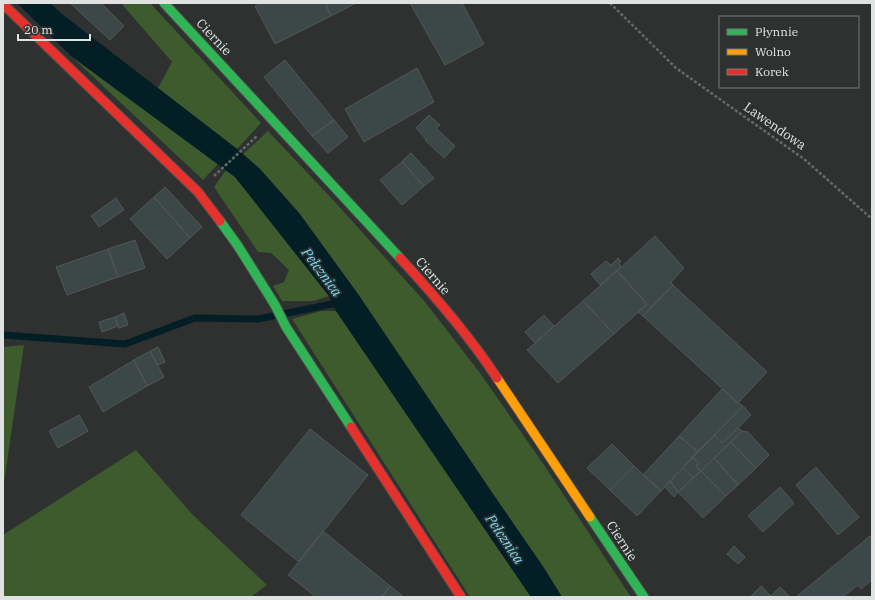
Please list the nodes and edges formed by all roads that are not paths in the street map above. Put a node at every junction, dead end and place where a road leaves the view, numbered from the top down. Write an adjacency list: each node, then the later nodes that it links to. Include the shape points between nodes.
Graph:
1 (164, 3): 4 (street, Ciernie, via 433,294 488,364)
2 (3, 4): 3 (street, via 198,192 238,246 286,327)
3 (461, 597)
4 (644, 597)

